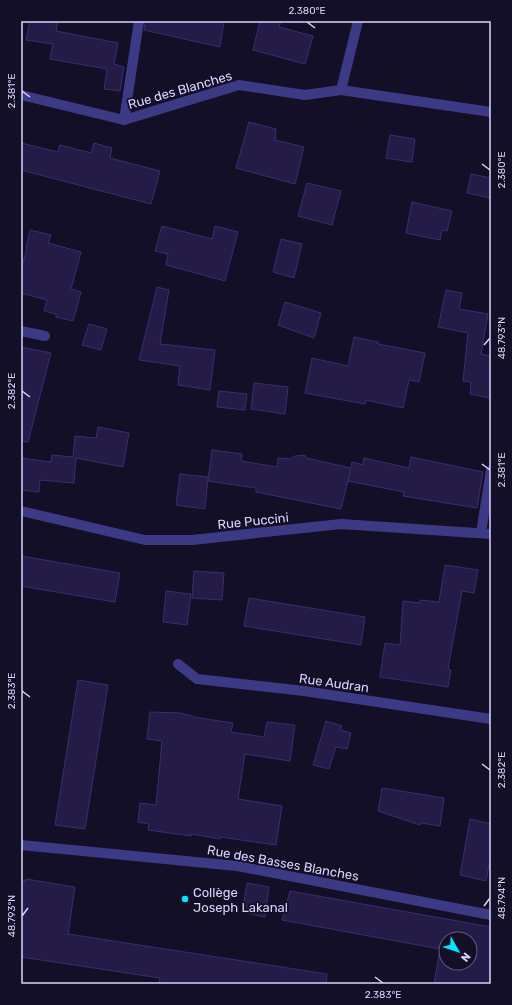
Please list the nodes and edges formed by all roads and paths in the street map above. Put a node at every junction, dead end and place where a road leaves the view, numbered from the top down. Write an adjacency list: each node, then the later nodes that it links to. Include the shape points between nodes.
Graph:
1 (139, 21): 6 (street)
2 (358, 21): 3 (street)
3 (341, 90): 5 (street, Rue des Blanches); 6 (street, Rue des Blanches, via 306,95 239,85)
4 (21, 95): 6 (street, Rue des Blanches)
5 (491, 112)
6 (124, 120)
7 (21, 331): 8 (street)
8 (45, 336)
9 (491, 470): 11 (street)
10 (21, 511): 11 (street, Rue Puccini, via 145,540 192,540 341,524)
11 (486, 534)
12 (178, 664): 13 (street, Rue Audran, via 197,679 304,691)
13 (491, 719)
14 (21, 846): 15 (street, Rue des Basses Blanches, via 237,866)
15 (491, 915)

